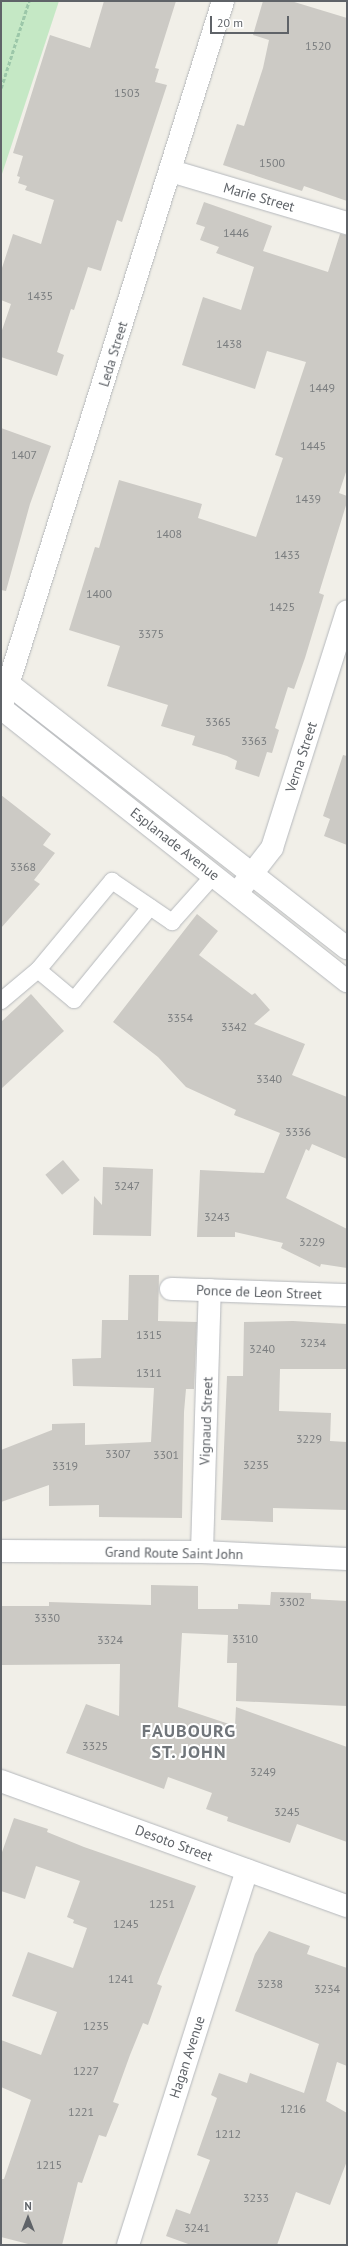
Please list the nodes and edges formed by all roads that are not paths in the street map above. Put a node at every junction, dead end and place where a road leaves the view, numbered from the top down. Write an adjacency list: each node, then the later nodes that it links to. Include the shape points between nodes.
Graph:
1 (223, 1): 2 (street, Leda Street)
2 (171, 171): 3 (street, Marie Street); 5 (street, Leda Street)
3 (347, 223)
4 (347, 612): 7 (street, Verna Street, via 272,848)
5 (5, 682): 6 (street, Leda Street); 7 (street, Esplanade Avenue)
6 (1, 707): 8 (street, Esplanade Avenue)
7 (253, 873): 9 (street, Verna Street); 11 (street, Esplanade Avenue)
8 (214, 874): 9 (street, Esplanade Avenue); 10 (lane, via 172,922)
9 (237, 892): 13 (street, Esplanade Avenue)
10 (150, 907): 12 (lane, via 112,881); 12 (lane, via 74,1000)
11 (347, 948)
12 (38, 970): 14 (lane)
13 (347, 981)
14 (1, 1001)
15 (171, 1289): 16 (street, Ponce de Leon Street)
16 (210, 1290): 17 (street, Ponce de Leon Street); 19 (street, Vignaud Street)
17 (347, 1295)
18 (1, 1551): 19 (street, Grand Route Saint John)
19 (202, 1552): 20 (street, Grand Route Saint John)
20 (347, 1558)
21 (1, 1781): 22 (street, Desoto Street)
22 (247, 1870): 23 (street, Desoto Street); 24 (street, Hagan Avenue)
23 (347, 1906)
24 (128, 2245)

